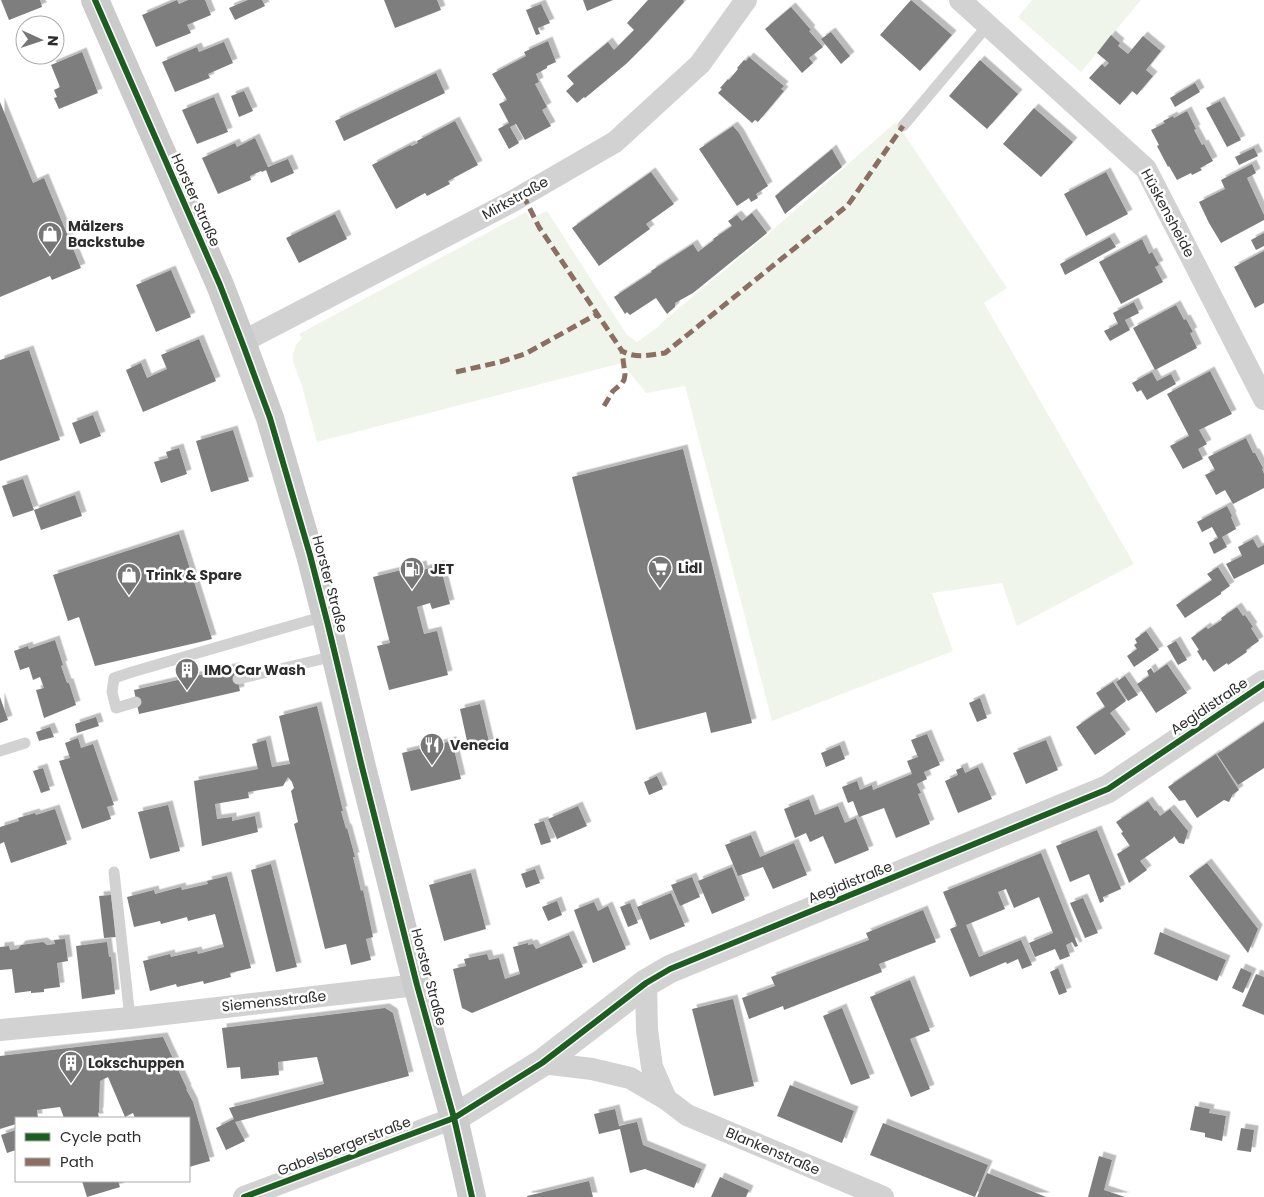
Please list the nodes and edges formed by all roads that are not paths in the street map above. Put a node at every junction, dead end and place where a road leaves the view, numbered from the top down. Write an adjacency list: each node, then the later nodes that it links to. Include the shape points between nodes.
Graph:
1 (95, 0): 6 (main road, Horster Straße)
2 (746, 0): 6 (street, Mirkstraße, via 700,64 614,142 513,201)
3 (960, 0): 4 (street, Hüskensheide)
4 (988, 25): 5 (lane); 7 (street, Hüskensheide, via 1146,169)
5 (903, 126)
6 (242, 342): 8 (main road, Horster Straße, via 270,418)
7 (1264, 399)
8 (325, 616): 9 (main road, Horster Straße); 12 (lane, via 114,678 112,692 116,708)
9 (335, 656): 10 (lane); 17 (main road, Horster Straße)
10 (238, 679)
11 (1264, 684): 16 (street, Aegidistraße, via 1108,789 670,969)
12 (136, 702)
13 (25, 742): 14 (lane)
14 (0, 751)
15 (114, 872): 18 (lane)
16 (646, 983): 20 (street, Aegidistraße); 21 (street, Blankenstraße, via 652,1067)
17 (417, 985): 18 (street, Siemensstraße); 22 (main road, Horster Straße)
18 (130, 1018): 19 (street, Siemensstraße)
19 (0, 1030)
20 (542, 1063): 21 (street, Blankenstraße, via 630,1078); 22 (street, Aegidistraße)
21 (666, 1099): 25 (street, Blankenstraße, via 687,1115)
22 (454, 1118): 23 (street, Gabelsbergerstraße); 24 (main road, Horster Straße)
23 (244, 1197)
24 (472, 1197)
25 (883, 1197)

